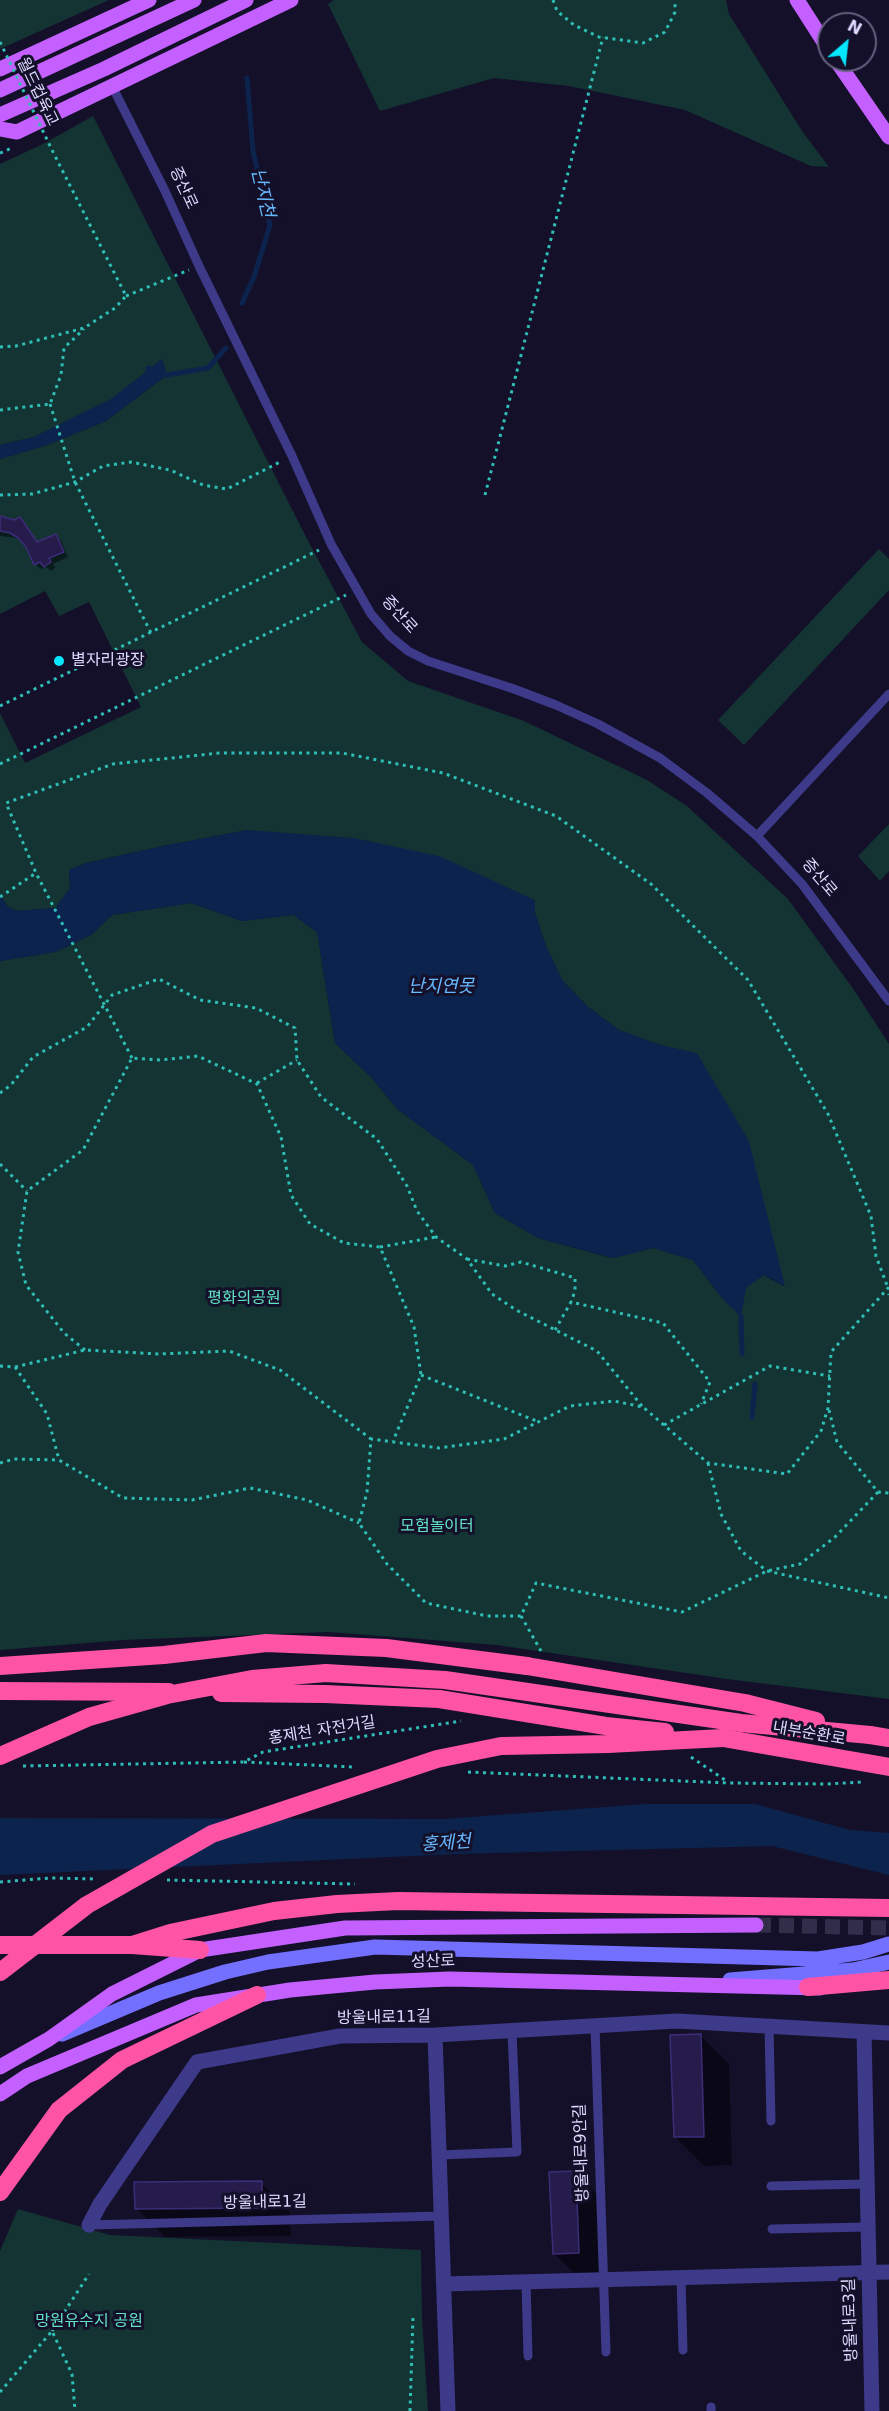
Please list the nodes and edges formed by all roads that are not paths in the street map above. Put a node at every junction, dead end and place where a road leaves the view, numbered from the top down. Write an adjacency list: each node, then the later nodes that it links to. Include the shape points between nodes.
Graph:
1 (149, 0): 7 (main road)
2 (194, 0): 10 (main road)
3 (246, 0): 11 (main road)
4 (291, 0): 9 (main road)
5 (797, 0): 6 (main road)
6 (817, 31)
7 (0, 69)
8 (844, 72): 13 (main road)
9 (112, 86): 12 (main road, via 17,132); 15 (lane, 증산로, via 331,544 371,614 390,636 428,662 556,705 660,758)
10 (0, 90)
11 (0, 115)
12 (0, 129)
13 (889, 137)
14 (889, 694): 15 (lane)
15 (757, 836): 16 (lane, 증산로, via 802,884)
16 (889, 1002)
17 (0, 1666): 19 (highway, bridge, via 164,1655 266,1643 386,1648 527,1666 745,1703)
18 (0, 1691): 20 (highway, bridge, via 325,1694 439,1700 606,1726)
19 (870, 1736): 21 (highway, 내부순환로); 22 (highway, bridge, via 741,1723 445,1680 326,1673 252,1679 167,1695 89,1717)
20 (723, 1738): 23 (highway, 내부순환로); 31 (highway, bridge, via 501,1746 436,1759 212,1834 87,1905)
21 (889, 1738)
22 (0, 1756)
23 (889, 1767)
24 (889, 1908): 28 (highway, via 398,1901 274,1911)
25 (756, 1925): 29 (main road, 성산로, via 345,1928)
26 (889, 1944): 43 (main road, via 818,1959 375,1947 225,1972 159,1993)
27 (0, 1945): 28 (highway)
28 (132, 1945): 29 (highway)
29 (200, 1950): 43 (main road, 성산로, via 112,1994)
30 (889, 1962): 33 (main road, via 853,1970)
31 (0, 1972)
32 (889, 1980): 34 (highway)
33 (674, 1985): 34 (main road, 성산로); 36 (main road, 성산로, via 450,1979 364,1983)
34 (808, 1987): 35 (main road, 성산로)
35 (889, 1989)
36 (257, 1995): 45 (main road, 성산로, via 196,2006 27,2076); 50 (highway, via 117,2064 59,2110)
37 (595, 2026): 38 (street, 방울내로11길, via 676,2021); 39 (street, 방울내로11길); 58 (lane, 방울내로9안길)
38 (769, 2026): 40 (street, 방울내로11길); 46 (lane)
39 (512, 2031): 42 (street, 방울내로11길); 47 (lane, via 517,2152)
40 (864, 2032): 41 (street, 방울내로11길); 48 (street, 방울내로3길)
41 (889, 2033)
42 (435, 2035): 47 (street); 52 (street, 방울내로11길, via 340,2036 197,2062)
43 (49, 2039): 44 (main road, 성산로)
44 (0, 2067)
45 (0, 2094)
46 (771, 2121)
47 (439, 2155): 51 (street)
48 (866, 2184): 49 (lane); 53 (street, 방울내로3길)
49 (771, 2186)
50 (0, 2192)
51 (441, 2216): 52 (lane, 방울내로1길); 60 (street)
52 (89, 2225)
53 (867, 2227): 54 (lane); 56 (street, 방울내로3길)
54 (772, 2229)
55 (889, 2272): 56 (street)
56 (868, 2273): 57 (street); 65 (street, 방울내로3길)
57 (681, 2278): 58 (street); 61 (lane)
58 (604, 2280): 59 (street); 62 (lane, 방울내로9안길)
59 (526, 2282): 60 (street); 63 (lane)
60 (444, 2284): 64 (street)
61 (683, 2350)
62 (606, 2352)
63 (528, 2356)
64 (448, 2411)
65 (872, 2411)

